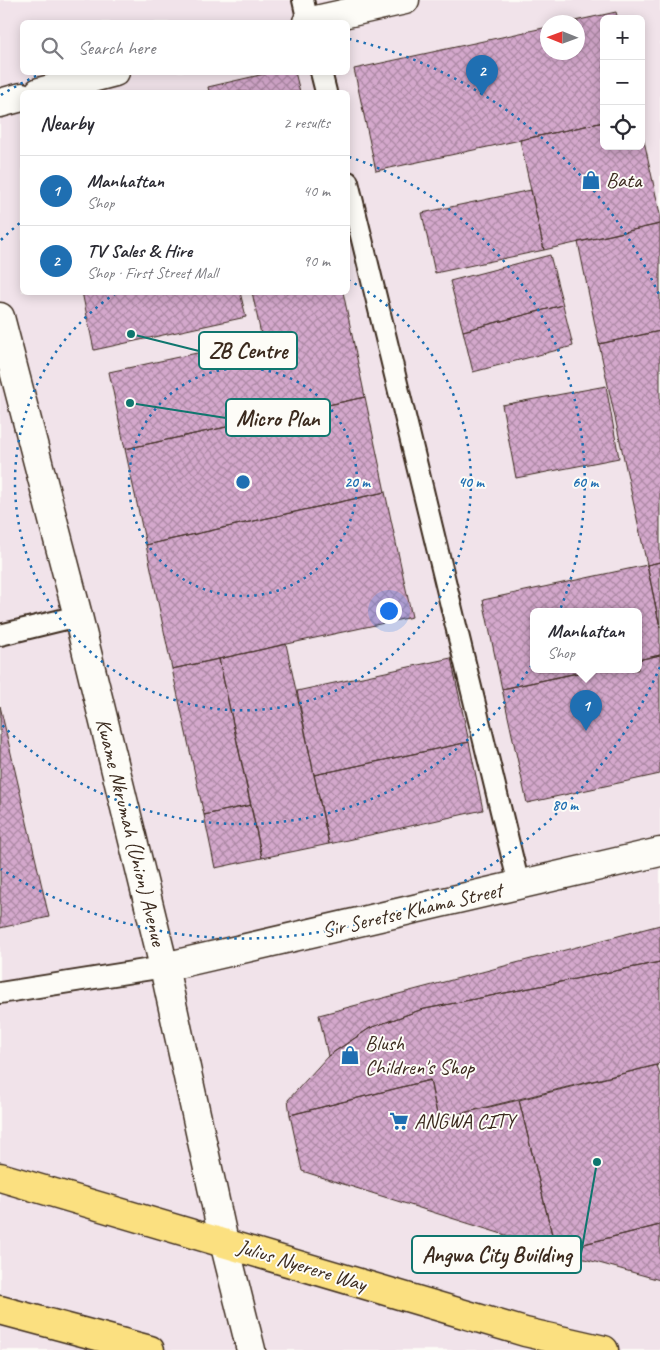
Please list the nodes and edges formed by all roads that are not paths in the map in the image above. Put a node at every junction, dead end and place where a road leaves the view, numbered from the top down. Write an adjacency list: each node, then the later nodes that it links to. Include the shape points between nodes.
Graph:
1 (304, 0): 3 (lane)
2 (405, 0): 4 (street)
3 (308, 20)
4 (317, 20)
5 (103, 75): 7 (street)
6 (322, 75): 8 (lane)
7 (46, 90)
8 (326, 90)
9 (20, 97): 10 (street)
10 (0, 102)
11 (350, 190): 16 (lane)
12 (0, 317): 13 (street, Kwame Nkrumah (Union) Avenue)
13 (78, 616): 14 (lane); 17 (street, Kwame Nkrumah (Union) Avenue)
14 (0, 635)
15 (660, 852): 16 (street, Sir Seretse Khama Street)
16 (519, 885): 17 (street, Sir Seretse Khama Street)
17 (164, 966): 18 (lane); 20 (street, Kwame Nkrumah (Union) Avenue)
18 (0, 993)
19 (0, 1177): 20 (main road, Julius Nyerere Way)
20 (224, 1242): 23 (street, Kwame Nkrumah (Union) Avenue); 24 (main road, Julius Nyerere Way, via 525,1332)
21 (0, 1310): 22 (main road)
22 (150, 1350)
23 (251, 1350)
24 (604, 1350)

